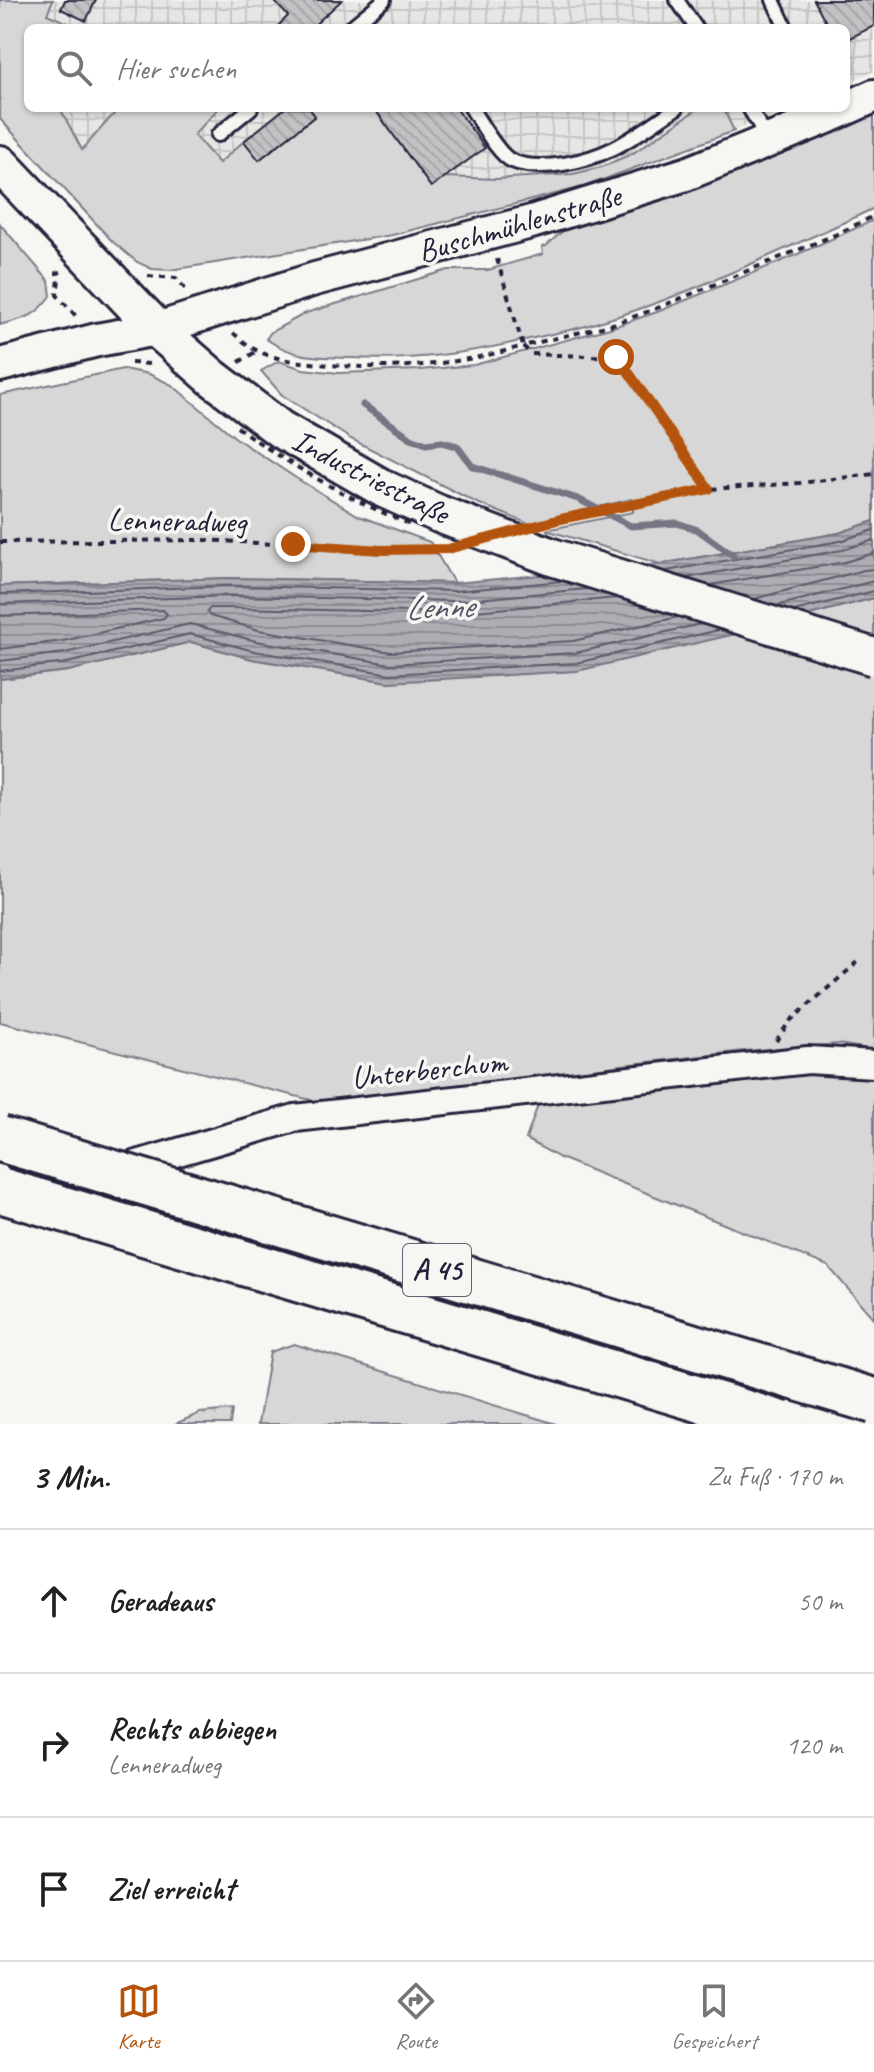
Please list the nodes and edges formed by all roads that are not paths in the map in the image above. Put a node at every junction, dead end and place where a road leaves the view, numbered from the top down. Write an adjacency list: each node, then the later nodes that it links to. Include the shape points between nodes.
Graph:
1 (384, 0): 4 (lane)
2 (677, 0): 5 (lane)
3 (773, 0): 6 (lane)
4 (355, 24)
5 (693, 24)
6 (784, 24)
7 (874, 96): 8 (street, Buschmühlenstraße)
8 (850, 104)
9 (246, 112): 14 (lane)
10 (474, 112): 11 (lane, via 510,161 539,166 574,163 613,148)
11 (671, 112)
12 (751, 112): 15 (lane)
13 (825, 113): 15 (street, Buschmühlenstraße)
14 (218, 135)
15 (769, 141): 17 (street, Buschmühlenstraße, via 686,174)
16 (0, 164): 17 (main road, Industriestraße)
17 (157, 329): 18 (street, Buschmühlenstraße); 19 (main road, Industriestraße, bridge, via 280,429 384,489 510,542)
18 (0, 365)
19 (874, 657)
20 (874, 1064): 22 (street, Unterberchum, via 808,1060 295,1118 48,1190)
21 (0, 1139): 23 (highway, A 45, bridge)
22 (0, 1192): 25 (highway, A 45, bridge)
23 (874, 1401)
24 (874, 1408): 26 (main road)
25 (782, 1424)
26 (860, 1424)

